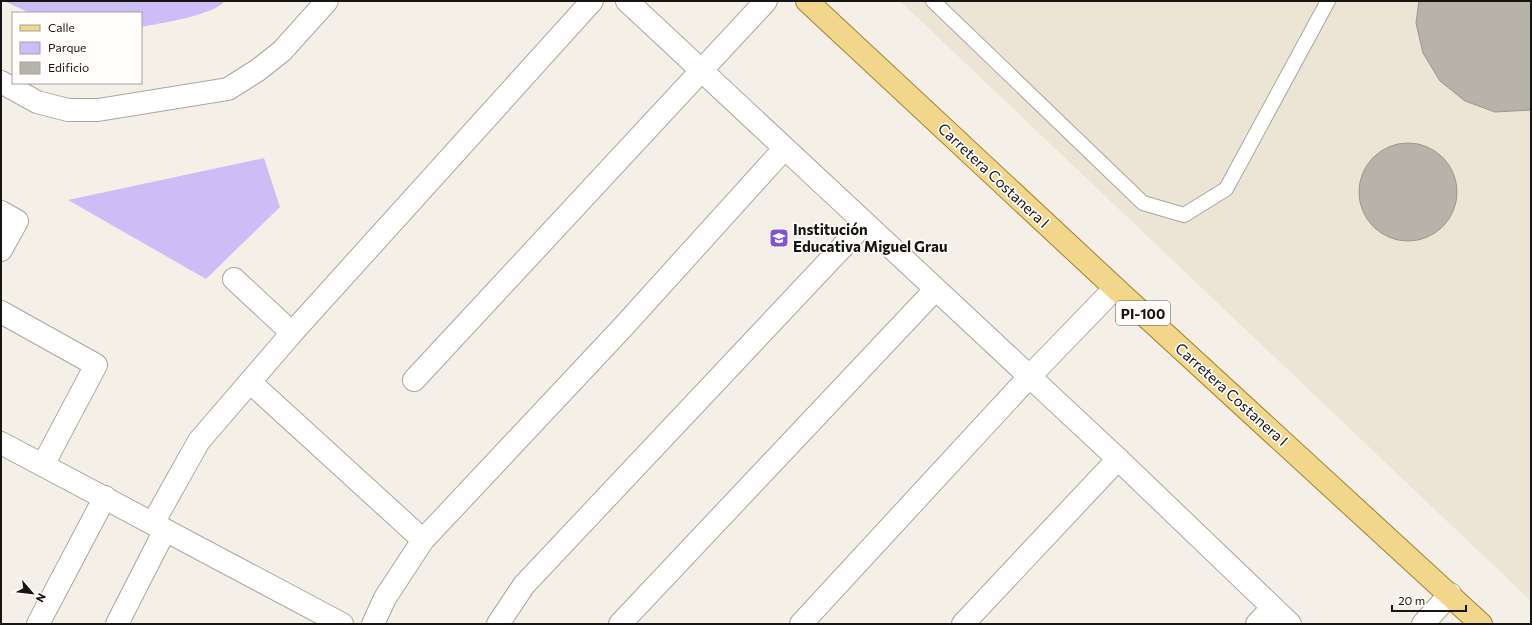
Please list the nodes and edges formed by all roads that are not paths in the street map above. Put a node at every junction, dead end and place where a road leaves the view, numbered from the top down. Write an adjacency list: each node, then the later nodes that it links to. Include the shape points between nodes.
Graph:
1 (326, 1): 9 (street, via 282,51 228,89 98,110 68,110 37,102)
2 (592, 1): 18 (street)
3 (627, 1): 8 (street)
4 (766, 1): 8 (street)
5 (808, 1): 15 (main road, Carretera Costanera I / PI-100)
6 (933, 1): 7 (lane, via 1143,203 1184,215 1226,189)
7 (1328, 1)
8 (702, 71): 10 (street); 20 (street)
9 (1, 82)
10 (784, 149): 12 (street); 27 (street, via 624,327)
11 (1, 212): 13 (street, via 17,221)
12 (864, 224): 16 (street); 34 (street, via 524,585)
13 (1, 250)
14 (234, 279): 18 (street)
15 (1115, 288): 19 (street); 28 (main road, Carretera Costanera I / PI-100)
16 (935, 290): 19 (street); 35 (street)
17 (1, 312): 24 (street, via 96,365)
18 (292, 333): 21 (street)
19 (1029, 377): 23 (street); 36 (street)
20 (414, 380)
21 (250, 382): 26 (street, via 198,441); 27 (street)
22 (1, 443): 24 (street)
23 (1118, 459): 29 (street); 37 (street)
24 (44, 465): 25 (street)
25 (105, 497): 26 (street); 30 (street)
26 (159, 527): 31 (street); 32 (street)
27 (423, 540): 33 (street, via 385,598)
28 (1450, 594): 40 (street); 41 (main road, Carretera Costanera I / PI-100)
29 (1272, 608): 38 (street); 39 (street)
30 (38, 624)
31 (117, 624)
32 (342, 624)
33 (373, 624)
34 (498, 624)
35 (620, 624)
36 (801, 624)
37 (963, 624)
38 (1256, 624)
39 (1290, 624)
40 (1423, 624)
41 (1481, 624)

